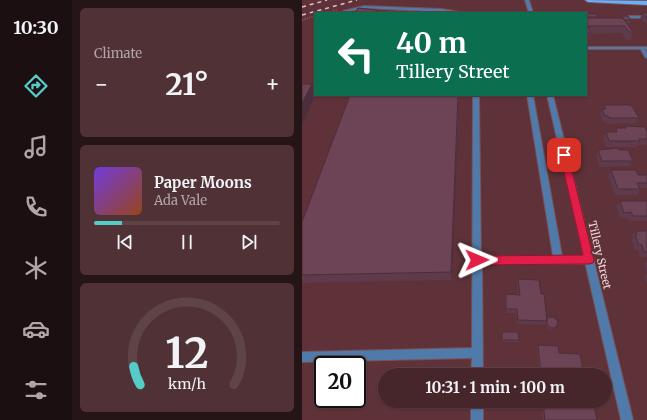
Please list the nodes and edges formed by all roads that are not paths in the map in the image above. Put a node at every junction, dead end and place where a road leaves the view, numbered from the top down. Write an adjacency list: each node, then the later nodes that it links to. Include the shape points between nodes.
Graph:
1 (527, 0): 6 (street)
2 (588, 0): 3 (main road)
3 (647, 3)
4 (345, 11): 5 (street, via 364,7)
5 (456, 12)
6 (531, 12)
7 (630, 17): 8 (street)
8 (647, 17)
9 (587, 48): 10 (street)
10 (645, 48): 11 (street)
11 (647, 56)
12 (476, 96): 15 (street)
13 (530, 96): 16 (street)
14 (550, 96): 17 (street, Tillery Street)
15 (477, 260): 16 (street); 18 (street)
16 (558, 260): 17 (street)
17 (589, 260): 23 (street, Tillery Street)
18 (477, 353): 19 (street); 20 (street)
19 (302, 357)
20 (477, 368)
21 (477, 408): 22 (street)
22 (478, 420)
23 (627, 420)

